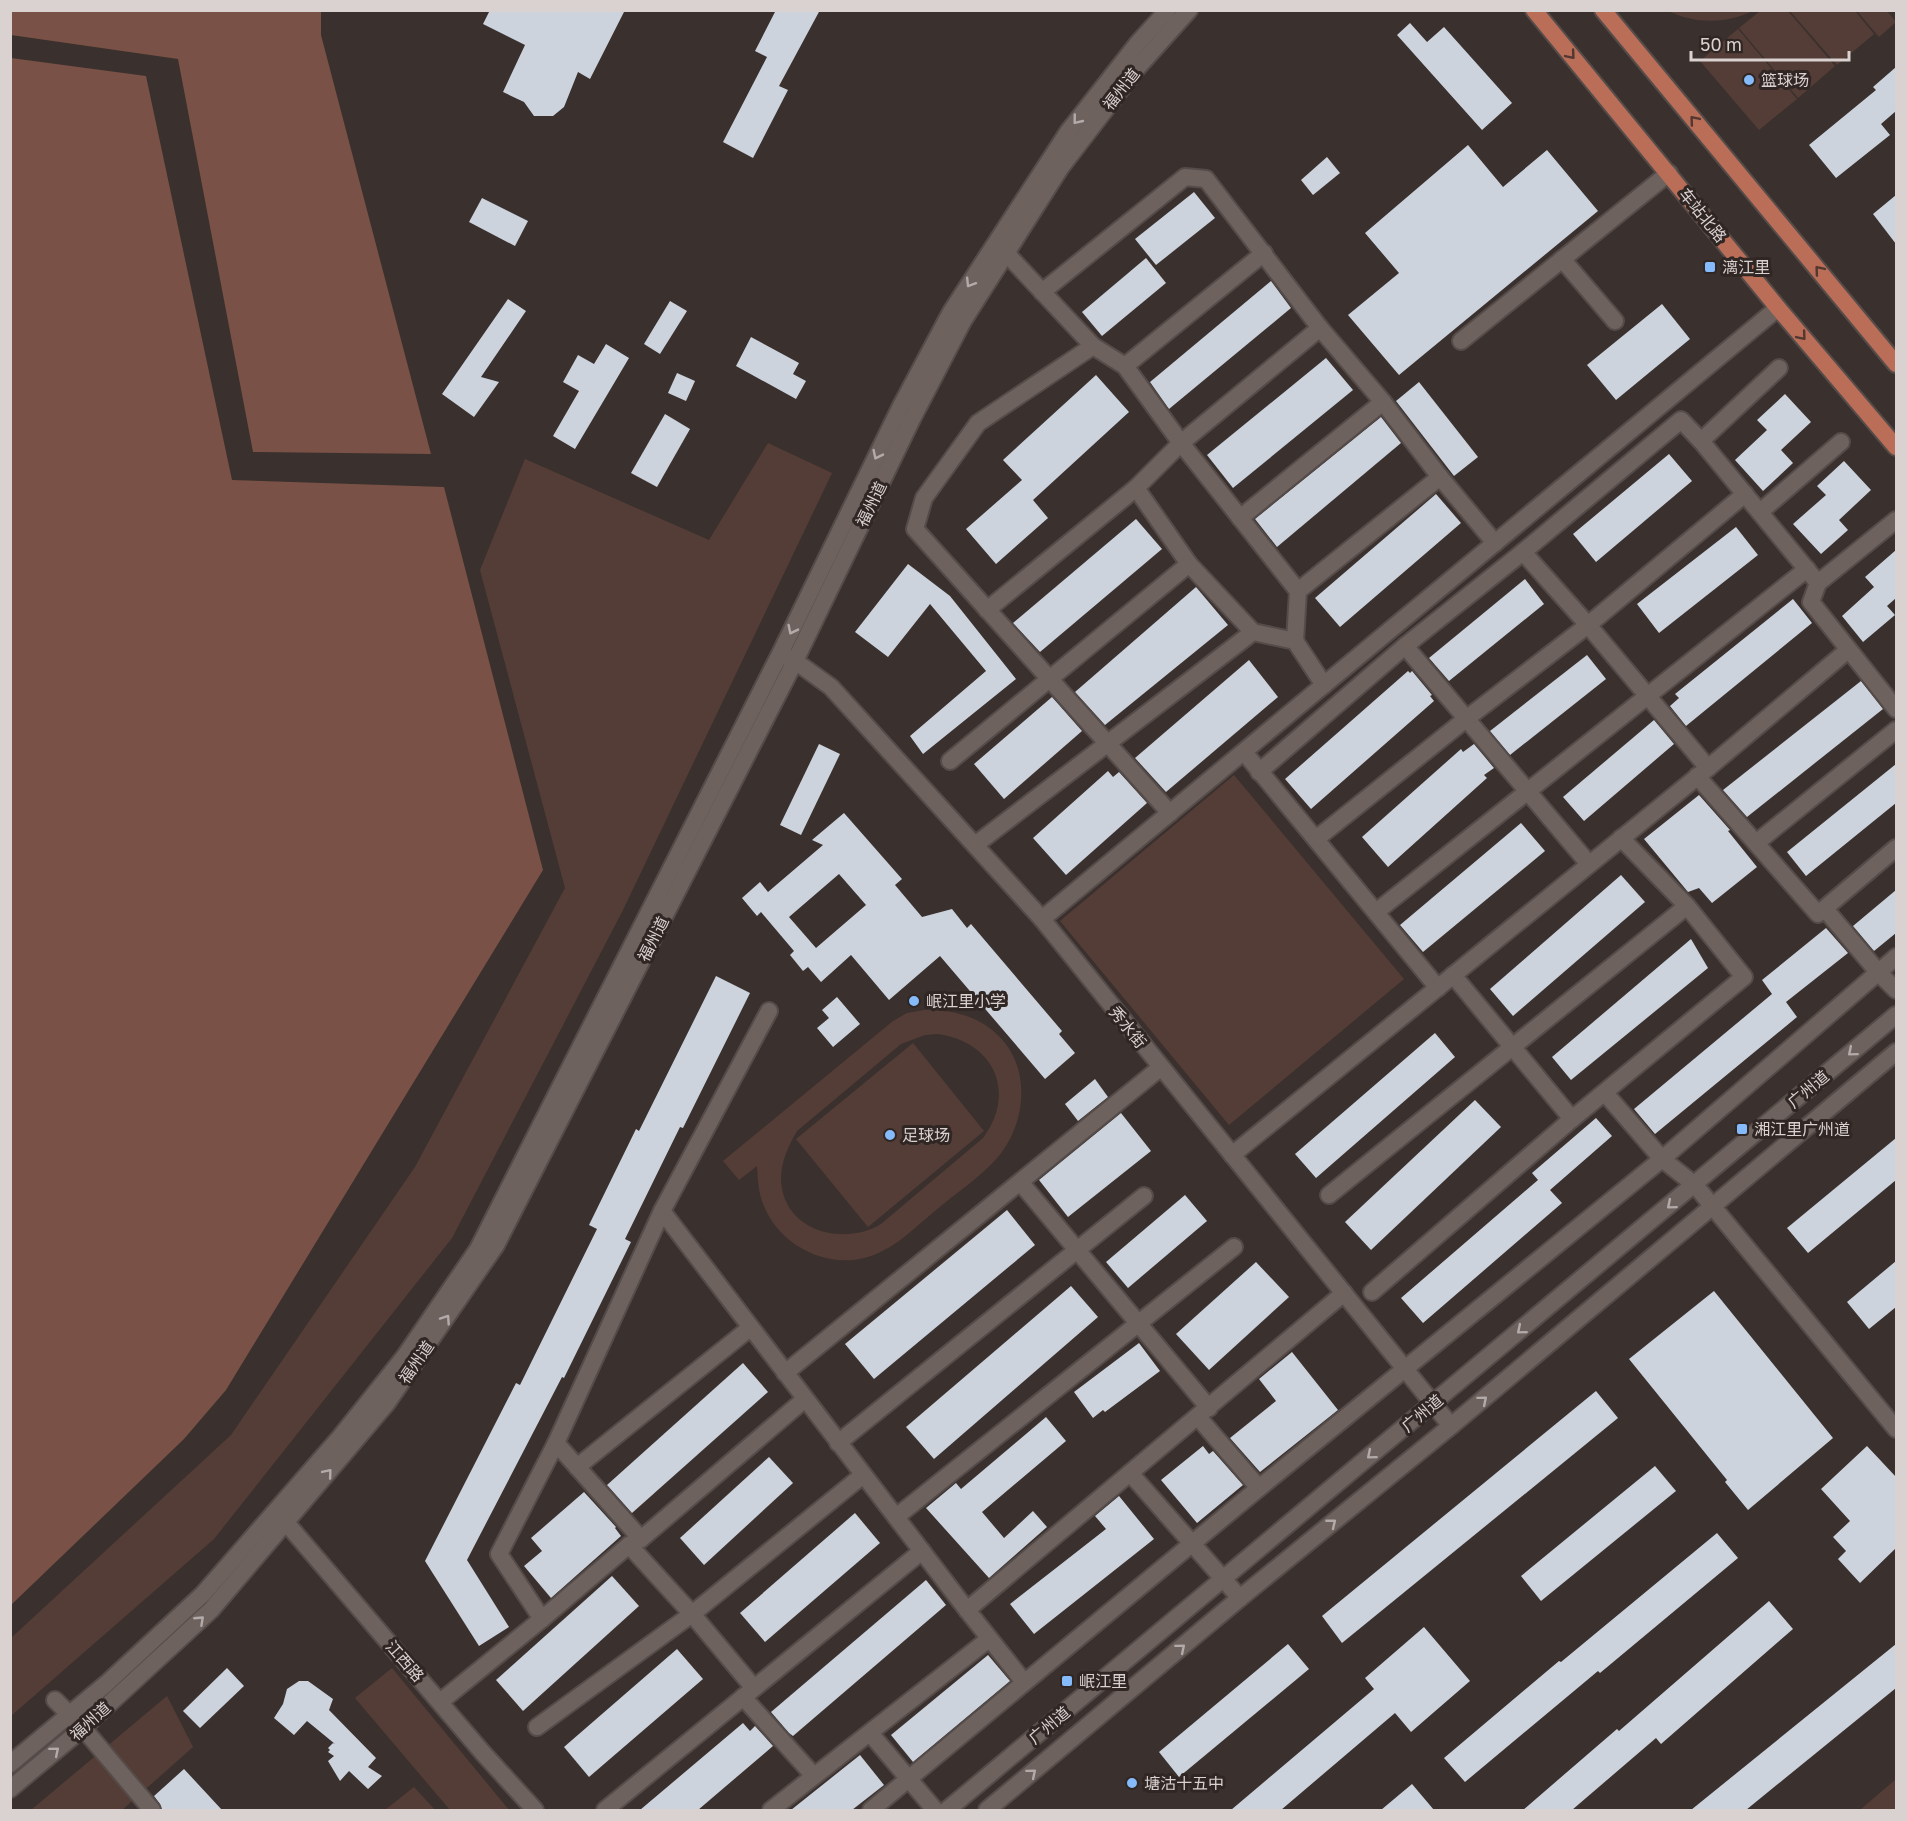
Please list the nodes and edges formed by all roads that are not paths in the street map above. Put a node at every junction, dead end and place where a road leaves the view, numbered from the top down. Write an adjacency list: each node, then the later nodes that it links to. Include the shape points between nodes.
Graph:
1 (1168, 10): 41 (street, 福州道, one-way to 41, via 1068,132 951,312 901,406)
2 (1189, 10): 6 (street, 福州道, via 1138,67 1061,166)
3 (1534, 10): 5 (main road, 车站北路, one-way to 5)
4 (1603, 10): 15 (main road, one-way to 4)
5 (1669, 173): 8 (street); 10 (main road, 车站北路)
6 (1006, 253): 9 (street); 41 (street, 福州道, via 963,321)
7 (1264, 253): 9 (street, via 1206,179 1185,177); 12 (street); 16 (street)
8 (1562, 259): 11 (street); 13 (street)
9 (1042, 292): 14 (street)
10 (1778, 308): 22 (main road, 车站北路, one-way to 22); 29 (street)
11 (1615, 321)
12 (1320, 328): 18 (street); 21 (street)
13 (1461, 341)
14 (1093, 346): 16 (street); 35 (street, via 978,423 924,498 915,529)
15 (1896, 364)
16 (1125, 366): 21 (street)
17 (1779, 368): 19 (street)
18 (1383, 402): 23 (street); 27 (street)
19 (1701, 441): 25 (street); 30 (street, via 1681,420)
20 (1841, 442): 26 (street)
21 (1181, 443): 24 (street); 27 (street)
22 (1896, 447)
23 (1440, 477): 29 (street); 34 (street)
24 (1136, 488): 31 (street); 35 (street)
25 (1745, 494): 26 (street); 36 (street)
26 (1760, 512): 32 (street)
27 (1240, 518): 34 (street)
28 (1896, 520): 33 (street)
29 (1495, 543): 43 (street)
30 (1523, 552): 36 (street); 39 (street)
31 (1190, 564): 37 (street); 42 (street)
32 (1807, 569): 33 (street); 44 (street)
33 (1818, 583): 40 (street, via 1811,602)
34 (1298, 591): 38 (street)
35 (987, 610): 42 (street)
36 (1588, 625): 44 (street); 46 (street)
37 (1253, 632): 38 (street); 48 (street)
38 (1295, 641): 43 (street)
39 (1404, 646): 46 (street); 51 (street)
40 (1848, 650): 45 (street); 52 (street)
41 (788, 657): 58 (street, 秀水街, via 831,687); 104 (street, 福州道, via 496,1245 387,1403)
42 (1049, 679): 48 (street); 50 (street)
43 (1324, 685): 49 (street)
44 (1647, 695): 52 (street); 53 (street)
45 (1896, 709)
46 (1466, 719): 53 (street); 56 (street)
47 (1896, 730): 57 (street)
48 (1107, 744): 54 (street); 58 (street)
49 (1244, 752): 51 (street); 54 (street)
50 (950, 761)
51 (1259, 772): 56 (street)
52 (1702, 772): 55 (street); 57 (street)
53 (1527, 792): 60 (street); 63 (street)
54 (1170, 813): 64 (street)
55 (1621, 838): 60 (street); 61 (street)
56 (1316, 839): 63 (street)
57 (1756, 843): 62 (street, via 1818,914)
58 (975, 845): 64 (street, 秀水街)
59 (1896, 848): 62 (street)
60 (1589, 864): 67 (street)
61 (1687, 906): 72 (street); 75 (street, via 1744,977)
62 (1825, 909): 66 (street)
63 (1376, 912): 68 (street)
64 (1042, 920): 74 (street, 秀水街)
65 (1896, 957): 66 (street)
66 (1878, 972): 69 (street); 78 (street)
67 (1453, 975): 68 (street); 72 (street)
68 (1438, 987): 77 (street)
69 (1896, 990)
70 (769, 1011): 84 (street)
71 (1896, 1014): 80 (street, 广州道, one-way to 80)
72 (1512, 1047): 76 (street); 81 (street)
73 (1896, 1052): 83 (street, 广州道)
74 (1160, 1068): 77 (street, 秀水街); 79 (street)
75 (1605, 1093): 76 (street); 78 (street)
76 (1572, 1119): 87 (street)
77 (1232, 1155): 88 (street, 秀水街)
78 (1662, 1159): 80 (street); 91 (street)
79 (1020, 1183): 86 (street); 92 (street)
80 (1695, 1185): 83 (street); 94 (street, 广州道, one-way to 94)
81 (1329, 1194)
82 (1144, 1196): 86 (street)
83 (1712, 1207): 96 (street, 广州道, one-way to 83); 97 (street)
84 (663, 1211): 90 (street); 98 (street)
85 (1234, 1247): 89 (street)
86 (1075, 1250): 89 (street); 99 (street)
87 (1372, 1292)
88 (1344, 1293): 91 (street, 秀水街); 95 (street)
89 (1137, 1323): 95 (street); 105 (street)
90 (750, 1328): 92 (street); 100 (street)
91 (1404, 1369): 94 (street, 秀水街); 103 (street)
92 (785, 1373): 93 (street)
93 (805, 1399): 99 (street); 106 (street)
94 (1433, 1404): 96 (street, 秀水街); 109 (street, 广州道, one-way to 109)
95 (1203, 1412): 101 (street); 103 (street)
96 (1451, 1426): 110 (street, 广州道, one-way to 96)
97 (1896, 1429)
98 (556, 1443): 100 (street); 113 (street, via 499,1554)
99 (838, 1443): 102 (street)
100 (577, 1467): 106 (street)
101 (1130, 1473): 107 (street); 111 (street)
102 (863, 1475): 105 (street); 112 (street)
103 (1259, 1488): 107 (street)
104 (281, 1517): 118 (street, 江西路); 119 (street, 福州道, via 203,1594); 120 (street, 福州道, one-way to 104, via 211,1610)
105 (896, 1517): 108 (street)
106 (635, 1542): 112 (street); 113 (street)
107 (1192, 1544): 109 (street); 115 (street)
108 (922, 1551): 111 (street); 116 (street)
109 (1223, 1579): 110 (street); 133 (street, 广州道)
110 (1240, 1598): 134 (street, 广州道, one-way to 110)
111 (967, 1610): 114 (street)
112 (692, 1614): 116 (street); 121 (street)
113 (542, 1619): 118 (street)
114 (989, 1639): 115 (street); 122 (street)
115 (1024, 1682): 125 (street)
116 (749, 1693): 124 (street); 129 (street)
117 (55, 1700): 119 (street)
118 (440, 1702): 128 (street, 江西路)
119 (69, 1715): 120 (street); 123 (street, 福州道)
120 (83, 1728): 126 (street, 福州道, one-way to 120); 127 (street)
121 (537, 1728)
122 (870, 1733): 124 (street); 125 (street)
123 (10, 1764)
124 (814, 1776): 130 (street)
125 (908, 1779): 131 (street); 132 (street)
126 (10, 1789)
127 (146, 1806)
128 (535, 1810)
129 (605, 1810)
130 (771, 1810)
131 (871, 1810)
132 (935, 1810)
133 (947, 1810)
134 (987, 1810)

